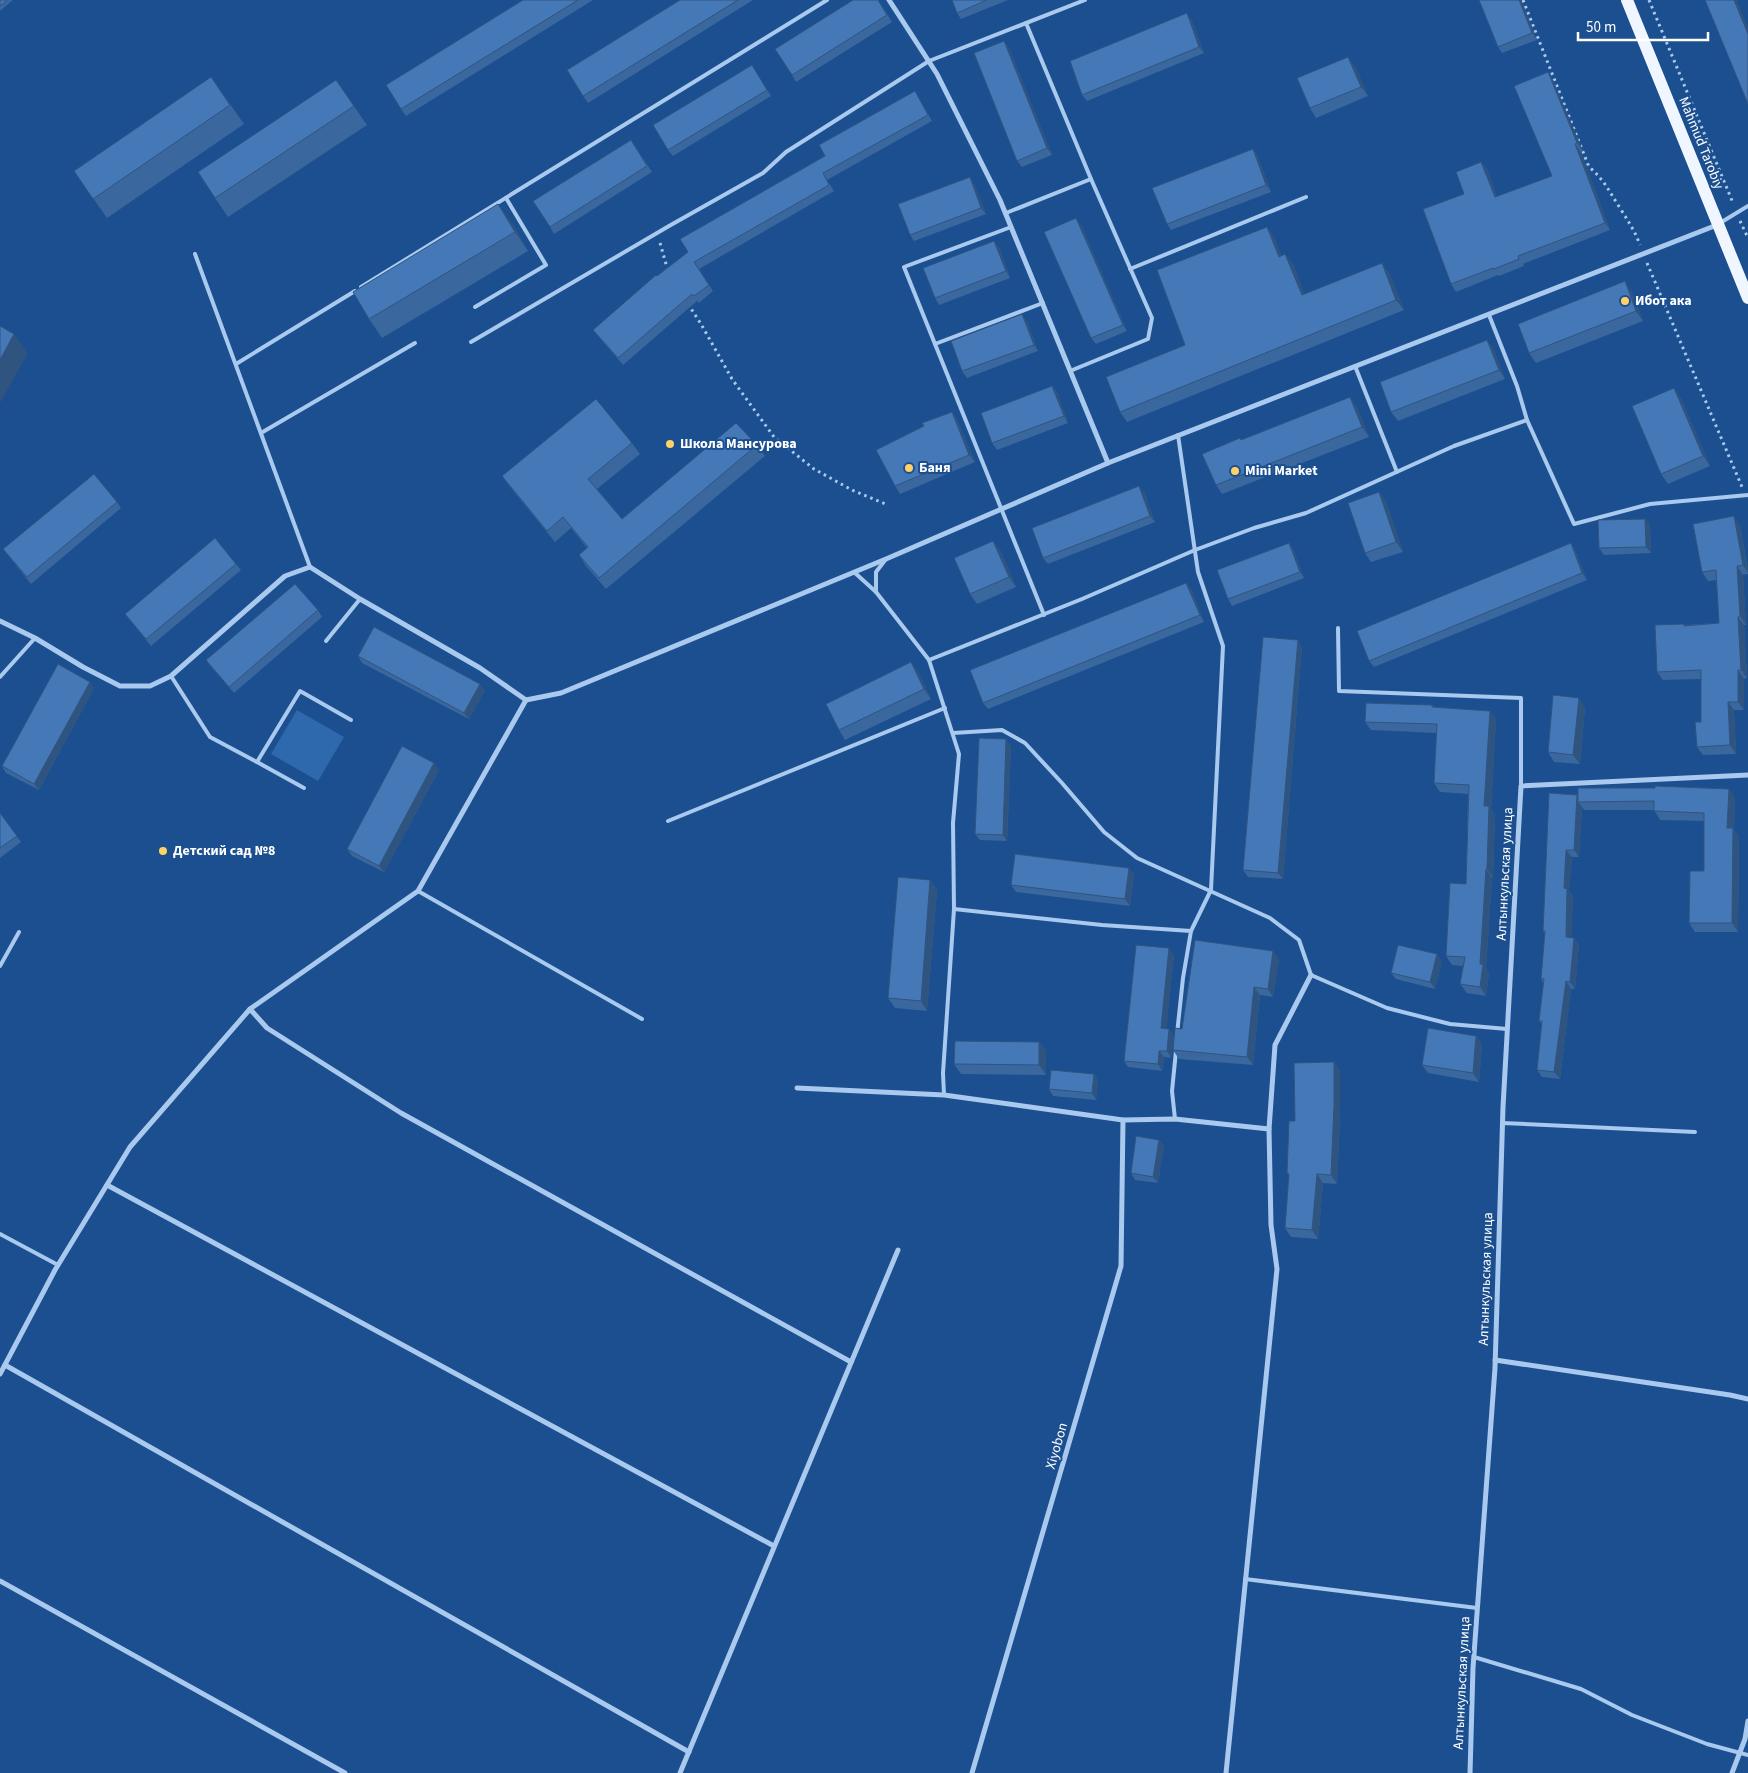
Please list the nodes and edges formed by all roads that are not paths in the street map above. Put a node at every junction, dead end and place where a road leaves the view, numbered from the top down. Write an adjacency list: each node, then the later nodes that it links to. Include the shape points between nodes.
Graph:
1 (828, 0): 9 (lane)
2 (889, 0): 6 (street)
3 (1085, 0): 5 (lane)
4 (1626, 0): 12 (main road, Mahmud Tarobiy)
5 (1026, 23): 6 (lane); 7 (lane)
6 (929, 61): 11 (street); 20 (lane, via 786,152 763,174)
7 (1091, 179): 11 (lane); 15 (lane)
8 (1306, 197): 15 (lane)
9 (506, 198): 18 (lane, via 546,265); 23 (lane)
10 (1748, 206): 12 (lane)
11 (1006, 213): 13 (street)
12 (1718, 224): 16 (main road, Mahmud Tarobiy); 19 (street)
13 (1012, 227): 17 (street); 22 (lane, via 904,267)
14 (195, 254): 23 (lane)
15 (1130, 269): 25 (lane, via 1152,318 1148,339)
16 (1748, 298)
17 (1042, 303): 22 (lane); 25 (street)
18 (475, 307)
19 (1489, 314): 24 (street); 26 (lane)
20 (470, 342)
21 (415, 343): 27 (lane)
22 (935, 344): 32 (lane)
23 (236, 364): 27 (lane)
24 (1355, 366): 28 (street); 30 (lane)
25 (1070, 371): 29 (street)
26 (1527, 420): 30 (lane, via 1454,446); 31 (lane, via 1574,524 1650,504)
27 (261, 433): 35 (lane)
28 (1178, 435): 29 (street); 33 (lane)
29 (1108, 463): 32 (street)
30 (1397, 472): 33 (lane, via 1306,513)
31 (1748, 495)
32 (1001, 510): 34 (street); 39 (lane)
33 (1195, 550): 39 (lane); 57 (lane, via 1198,572 1223,646)
34 (886, 559): 36 (street); 37 (lane, via 876,572)
35 (310, 567): 38 (street); 45 (street, via 285,576)
36 (854, 572): 37 (lane); 47 (street, via 561,693)
37 (876, 592): 44 (lane)
38 (360, 599): 43 (lane); 47 (street, via 480,668)
39 (1044, 615): 44 (lane)
40 (0, 621): 42 (street)
41 (1338, 628): 53 (lane, via 1340,691 1521,698)
42 (34, 638): 45 (street, via 120,686 150,686); 46 (lane)
43 (326, 641)
44 (929, 660): 48 (lane)
45 (171, 676): 51 (lane, via 210,737)
46 (0, 677)
47 (526, 700): 56 (street)
48 (945, 708): 50 (lane); 55 (lane)
49 (351, 720): 51 (lane, via 300,691)
50 (953, 733): 57 (lane, via 1002,730 1017,739 1062,782 1104,832 1137,858); 58 (lane, via 959,754 953,823)
51 (257, 762): 54 (lane)
52 (1748, 775): 53 (street)
53 (1521, 786): 65 (street, Алтынкульская улица)
54 (304, 788)
55 (668, 821)
56 (418, 890): 63 (street); 64 (lane)
57 (1211, 890): 59 (lane); 62 (lane, via 1270,918 1299,940)
58 (954, 909): 59 (lane); 67 (lane)
59 (1192, 931): 68 (lane, via 1182,978 1172,1091)
60 (19, 932): 61 (lane)
61 (0, 966)
62 (1311, 974): 65 (lane, via 1387,1008 1450,1024); 71 (street, via 1275,1045)
63 (250, 1009): 73 (street, via 130,1147); 78 (street, via 267,1028 401,1113)
64 (642, 1019)
65 (1507, 1029): 70 (street, Алтынкульская улица)
66 (798, 1088): 67 (street)
67 (944, 1095): 69 (street)
68 (1175, 1119): 69 (street); 71 (street)
69 (1123, 1120): 93 (street, Xiyobon, via 1121,1266)
70 (1502, 1123): 72 (lane); 77 (street, Алтынкульская улица)
71 (1269, 1129): 83 (street, via 1271,1225 1277,1269)
72 (1695, 1132)
73 (107, 1184): 76 (street); 82 (street)
74 (0, 1234): 76 (lane)
75 (898, 1250): 78 (street)
76 (58, 1265): 79 (street)
77 (1495, 1360): 81 (street); 85 (street, Алтынкульская улица)
78 (851, 1362): 82 (street)
79 (5, 1365): 80 (street); 88 (street)
80 (0, 1374)
81 (1748, 1400)
82 (774, 1546): 88 (street)
83 (1245, 1579): 85 (lane); 94 (street)
84 (0, 1581): 91 (street)
85 (1477, 1608): 86 (street, Алтынкульская улица)
86 (1474, 1657): 89 (lane, via 1581,1690 1632,1715 1707,1744); 95 (street, Алтынкульская улица)
87 (1748, 1721): 89 (street)
88 (689, 1752): 92 (street)
89 (1740, 1752): 90 (lane); 96 (street)
90 (1748, 1755)
91 (345, 1773)
92 (680, 1773)
93 (972, 1773)
94 (1226, 1773)
95 (1470, 1773)
96 (1732, 1773)

